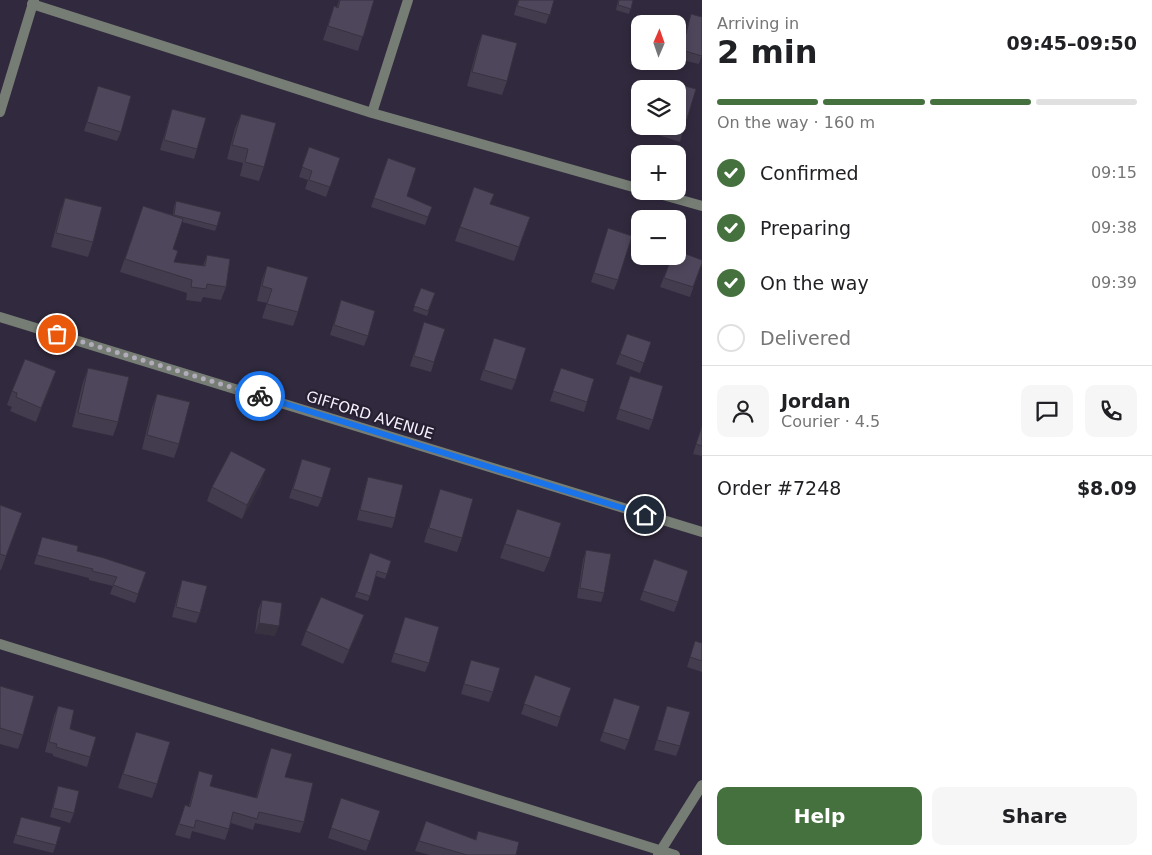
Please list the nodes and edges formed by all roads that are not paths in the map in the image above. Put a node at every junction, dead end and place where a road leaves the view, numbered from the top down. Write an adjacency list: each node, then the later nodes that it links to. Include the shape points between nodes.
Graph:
1 (408, 0): 4 (street)
2 (33, 2): 3 (street); 4 (street)
3 (0, 112)
4 (372, 113): 5 (street)
5 (631, 186)
6 (681, 200): 7 (street)
7 (702, 206)
8 (0, 317): 9 (street, GIFFORD AVENUE)
9 (702, 532)
10 (0, 644): 12 (street)
11 (702, 785): 12 (street)
12 (660, 853): 13 (street)
13 (675, 855)

